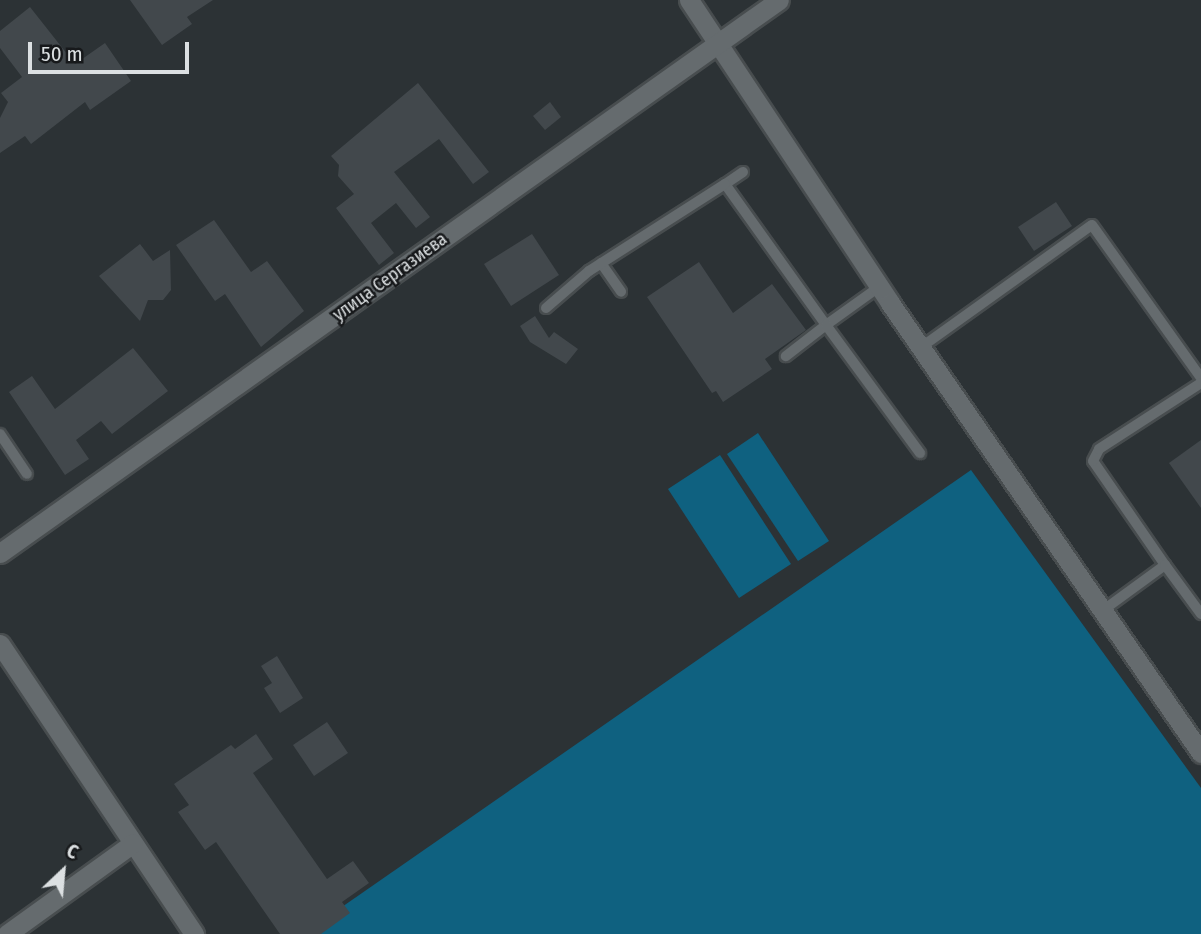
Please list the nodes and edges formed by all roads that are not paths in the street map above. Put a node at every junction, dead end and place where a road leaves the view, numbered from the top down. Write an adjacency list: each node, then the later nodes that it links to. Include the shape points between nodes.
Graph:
1 (689, 0): 3 (street)
2 (779, 0): 3 (street, улица Сергазиева)
3 (714, 41): 7 (street); 18 (street, улица Сергазиева)
4 (743, 172): 5 (lane)
5 (724, 184): 6 (lane); 10 (lane)
6 (601, 263): 8 (lane); 9 (lane)
7 (879, 287): 10 (lane); 11 (street)
8 (621, 292)
9 (546, 307)
10 (826, 325): 12 (lane); 16 (lane)
11 (920, 348): 13 (lane, via 1092,225); 20 (street)
12 (786, 356)
13 (1197, 362): 14 (lane)
14 (1201, 380): 19 (lane, via 1100,449 1093,461)
15 (0, 434): 17 (lane)
16 (920, 453)
17 (27, 474)
18 (0, 553)
19 (1165, 565): 20 (lane); 21 (lane)
20 (1102, 611): 23 (street)
21 (1201, 614)
22 (0, 644): 24 (street)
23 (1201, 753)
24 (133, 843): 25 (street); 26 (street)
25 (7, 934)
26 (194, 934)

